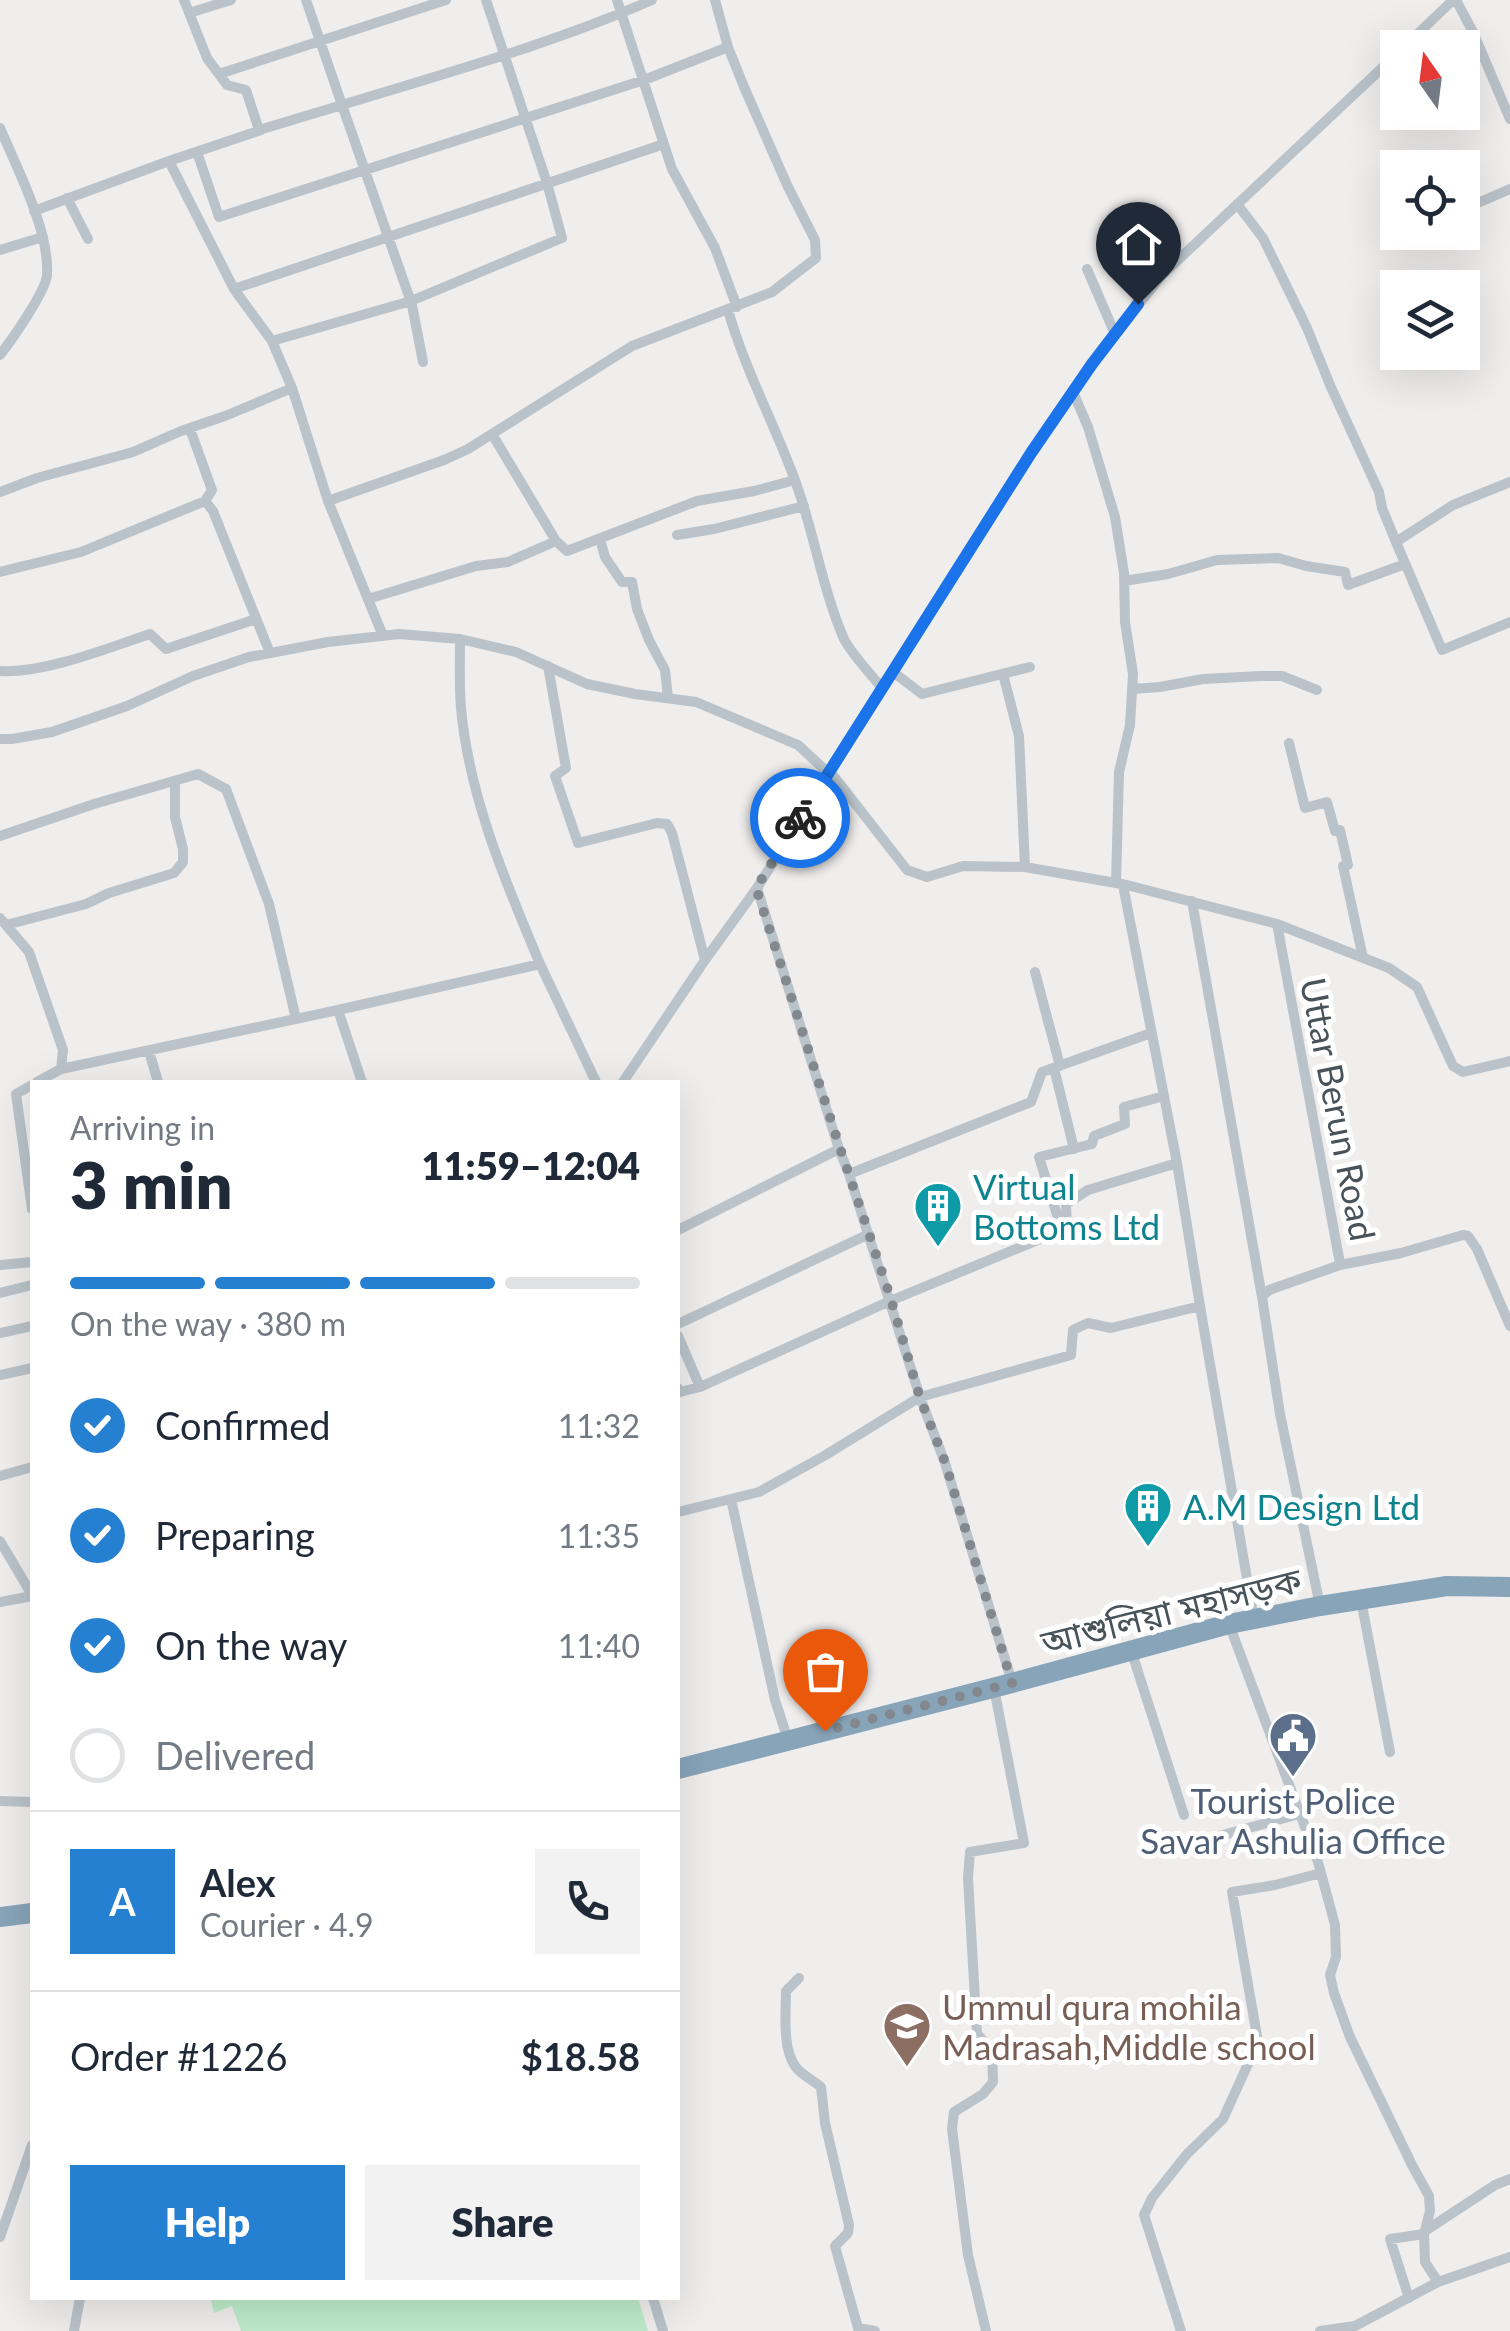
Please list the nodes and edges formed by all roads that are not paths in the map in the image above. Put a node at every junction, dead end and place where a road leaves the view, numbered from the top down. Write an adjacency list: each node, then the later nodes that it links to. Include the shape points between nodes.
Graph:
1 (184, 0): 10 (street)
2 (230, 0): 10 (street)
3 (306, 0): 13 (street)
4 (446, 0): 13 (street)
5 (486, 0): 15 (street)
6 (617, 0): 11 (street)
7 (652, 0): 11 (street)
8 (716, 0): 14 (street)
9 (1454, 0): 12 (street); 21 (street)
10 (189, 13): 17 (street)
11 (622, 14): 15 (street); 18 (street)
12 (1422, 30)
13 (320, 42): 17 (street); 19 (street)
14 (728, 47): 18 (street); 42 (street, via 817,253 772,292)
15 (504, 56): 19 (street); 20 (street)
16 (1380, 70): 32 (street)
17 (219, 74): 23 (street, via 246,90)
18 (644, 80): 20 (street); 24 (street)
19 (342, 105): 23 (street); 27 (street)
20 (526, 118): 27 (street); 28 (street)
21 (1510, 118)
22 (0, 128): 33 (street)
23 (261, 130): 25 (street)
24 (664, 144): 28 (street); 42 (street, via 715,248)
25 (197, 152): 26 (street); 27 (street, via 219,217)
26 (169, 162): 30 (street); 34 (street); 40 (street)
27 (365, 170): 35 (street)
28 (548, 182): 35 (street); 41 (street, via 562,238)
29 (1510, 189): 31 (street)
30 (67, 198): 33 (street); 37 (street)
31 (1480, 202)
32 (1237, 204): 43 (street, via 1162,275); 60 (street, via 1263,238 1308,328)
33 (34, 211): 36 (street)
34 (200, 220)
35 (390, 236): 40 (street); 41 (street)
36 (43, 237): 38 (street); 45 (street, via 48,278)
37 (88, 239)
38 (0, 250)
39 (1087, 269): 43 (street)
40 (234, 289): 44 (street)
41 (410, 301): 44 (street); 46 (street)
42 (733, 309): 50 (street, via 632,346); 51 (street, via 736,336)
43 (1114, 334): 48 (street)
44 (272, 341): 47 (street)
45 (0, 355)
46 (424, 362)
47 (292, 388): 49 (street); 55 (street)
48 (1073, 392): 63 (street, via 1115,517); 73 (street)
49 (190, 428): 53 (street); 54 (street, via 212,490)
50 (492, 434): 55 (street, via 444,460); 59 (street)
51 (795, 480): 56 (street); 58 (street, via 697,500)
52 (1510, 482): 60 (street, via 1453,505)
53 (0, 492)
54 (205, 501): 62 (street, via 81,552); 65 (street)
55 (328, 501): 64 (street)
56 (804, 506): 57 (street); 75 (street, via 846,642)
57 (677, 535)
58 (600, 538): 59 (street, via 567,551); 78 (street, via 622,582 632,582 643,625 666,670)
59 (556, 541): 64 (street, via 508,562)
60 (1396, 542): 61 (street)
61 (1406, 564): 63 (street, via 1348,586 1345,572 1278,558 1217,560); 66 (street, via 1442,650)
62 (0, 572)
63 (1124, 581): 76 (street)
64 (368, 599): 67 (street)
65 (256, 619): 69 (street); 72 (street, via 166,648 150,634 87,655)
66 (1510, 622)
67 (383, 636): 68 (street); 69 (street)
68 (460, 639): 70 (street); 92 (street, via 461,709 474,778)
69 (270, 653): 79 (street, via 52,732)
70 (548, 666): 78 (street, via 588,684); 91 (street, via 566,768 555,776 578,843 668,824)
71 (1030, 667): 74 (street)
72 (0, 671)
73 (892, 672): 74 (street, via 922,694); 75 (street)
74 (1003, 674): 84 (street, via 1019,736)
75 (882, 688): 81 (street)
76 (1132, 689): 77 (street, via 1282,676); 85 (street, via 1119,772)
77 (1316, 690)
78 (668, 698): 81 (street, via 696,702 798,745)
79 (0, 739)
80 (1289, 743): 90 (street, via 1305,808 1328,802 1340,830)
81 (829, 770): 84 (street, via 907,870 927,877 962,866); 86 (street)
82 (175, 780): 83 (street); 88 (street, via 183,862 174,873 86,904); 95 (street, via 198,774 226,789 269,904)
83 (0, 836)
84 (1024, 867): 85 (street)
85 (1120, 884): 87 (street); 96 (street)
86 (756, 888): 91 (street); 110 (street)
87 (1192, 901): 89 (street); 123 (street)
88 (3, 922): 100 (street, via 29,952 63,1050)
89 (1277, 924): 90 (street, Uttar Berun Road); 120 (street, Uttar Berun Road)
90 (1363, 958): 98 (street, Uttar Berun Road, via 1417,987 1453,1066 1462,1072)
91 (705, 960): 105 (street)
92 (540, 964): 94 (street); 104 (street)
93 (1036, 972): 99 (street)
94 (338, 1010): 95 (street); 103 (street)
95 (296, 1019): 97 (street)
96 (1151, 1033): 99 (street); 108 (street)
97 (148, 1051): 100 (street); 102 (street)
98 (1510, 1061)
99 (1057, 1067): 111 (street); 113 (street, via 1042,1072 1031,1102)
100 (61, 1069): 101 (street)
101 (41, 1080)
102 (157, 1080)
103 (361, 1080)
104 (595, 1080)
105 (624, 1080)
106 (30, 1086): 107 (street)
107 (16, 1094): 109 (street); 114 (street)
108 (1164, 1096): 111 (street, via 1124,1107 1126,1124); 112 (street)
109 (0, 1098)
110 (840, 1148): 113 (street); 115 (street)
111 (1074, 1148): 116 (street, via 1040,1157)
112 (1177, 1163): 116 (street, via 1088,1190 1066,1204); 125 (street)
113 (850, 1174): 117 (street)
114 (30, 1195)
115 (680, 1229)
116 (1062, 1231): 124 (street)
117 (870, 1234): 124 (street); 126 (street)
118 (30, 1262): 119 (street)
119 (0, 1265)
120 (1340, 1265): 123 (street, Uttar Berun Road); 128 (street, via 1468,1236)
121 (30, 1285): 122 (street)
122 (0, 1292)
123 (1262, 1297): 146 (street)
124 (890, 1301): 133 (street); 135 (street)
125 (1200, 1306): 135 (street, via 1112,1328 1088,1323 1072,1330 1071,1354); 147 (street)
126 (680, 1323)
127 (30, 1326): 129 (street)
128 (1510, 1326)
129 (0, 1334)
130 (680, 1341): 133 (street)
131 (30, 1368): 132 (street)
132 (0, 1375)
133 (700, 1387): 134 (street)
134 (680, 1392)
135 (920, 1398): 138 (street, via 760,1492); 150 (street, via 945,1462)
136 (30, 1468): 137 (street)
137 (0, 1476)
138 (732, 1499): 139 (street); 151 (street)
139 (680, 1512)
140 (0, 1541): 142 (street)
141 (1510, 1587): 144 (highway, আশুলিয়া মহাসড়ক, via 1447,1586)
142 (30, 1591)
143 (30, 1595): 145 (street)
144 (1361, 1600): 146 (highway, আশুলিয়া মহাসড়ক); 152 (street)
145 (0, 1602)
146 (1320, 1606): 147 (highway, আশুলিয়া মহাসড়ক)
147 (1254, 1619): 148 (highway, আশুলিয়া মহাসড়ক)
148 (1229, 1624): 149 (highway, আশুলিয়া মহাসড়ক); 156 (street)
149 (1131, 1649): 150 (highway, আশুলিয়া মহাসড়ক); 157 (street)
150 (1003, 1686): 151 (highway, আশুলিয়া মহাসড়ক); 176 (street, via 1024,1843 970,1852 977,2034 992,2050 993,2082 954,2112 952,2129 968,2256)
151 (788, 1740): 153 (highway, আশুলিয়া মহাসড়ক)
152 (1390, 1752)
153 (680, 1767)
154 (0, 1802): 155 (street)
155 (30, 1802)
156 (1299, 1814): 158 (street); 159 (street)
157 (1184, 1815)
158 (1194, 1843)
159 (1321, 1873): 165 (street, via 1335,1925 1334,1993 1430,2196); 177 (street, via 1232,1892 1258,2042 1223,2119 1175,2169 1144,2216)
160 (30, 1913): 161 (highway)
161 (0, 1917)
162 (799, 1978): 175 (street, via 786,1990 789,2050 795,2066 821,2088 848,2226 835,2246 858,2328)
163 (30, 2151): 166 (street)
164 (1510, 2180): 165 (street)
165 (1424, 2232): 168 (street, via 1425,2262); 169 (street, via 1390,2240)
166 (0, 2237)
167 (1509, 2262): 168 (street)
168 (1438, 2282): 169 (street)
169 (1409, 2298): 172 (street)
170 (80, 2300): 173 (street)
171 (653, 2300): 174 (street)
172 (1357, 2328): 178 (street)
173 (74, 2331)
174 (663, 2331)
175 (875, 2331)
176 (986, 2331)
177 (1181, 2331)
178 (1320, 2331)

